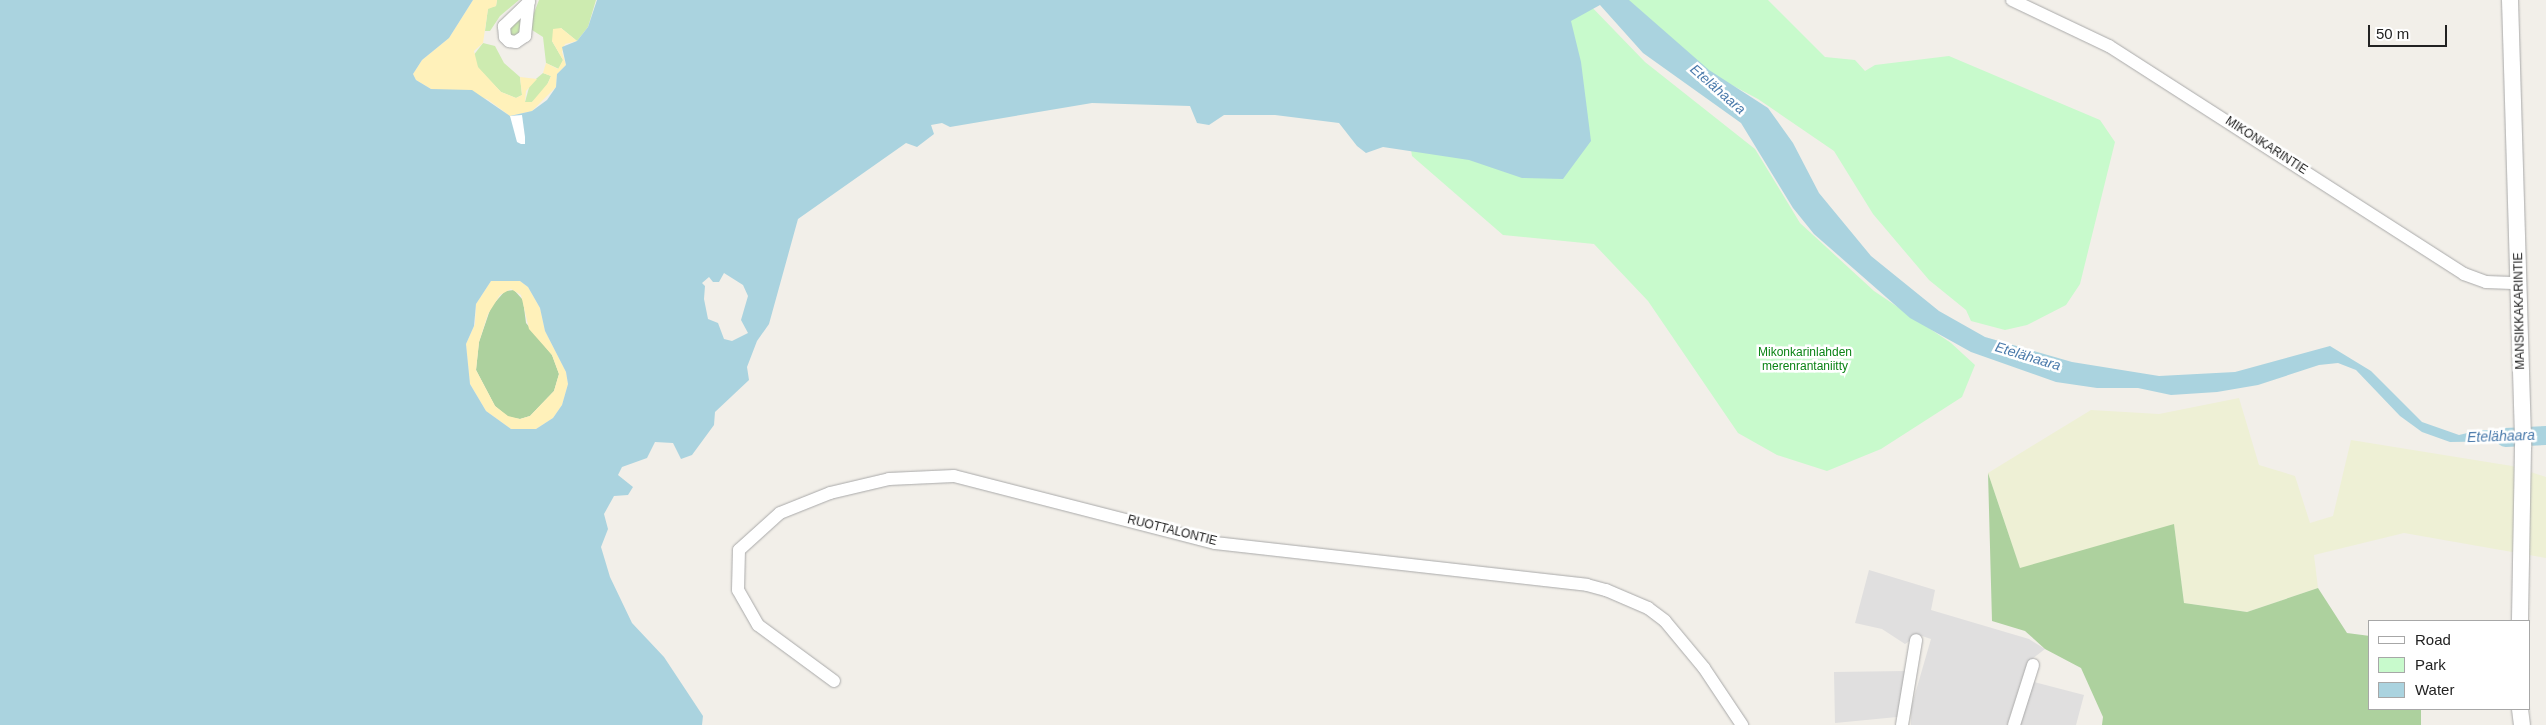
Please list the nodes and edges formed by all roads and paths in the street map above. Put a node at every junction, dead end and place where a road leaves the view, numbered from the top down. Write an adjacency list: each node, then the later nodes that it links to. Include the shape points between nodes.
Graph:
1 (2012, 0): 3 (street, MIKONKARINTIE, via 2109,46 2464,274 2486,282)
2 (2510, 0): 3 (street, MANSIKKAKARINTIE)
3 (2519, 283): 4 (street, MANSIKKAKARINTIE, via 2523,447)
4 (2520, 620)
5 (1916, 640): 10 (street)
6 (2033, 666): 11 (street)
7 (834, 681): 9 (street, RUOTTALONTIE, via 758,625 738,590 739,550 780,513 830,494 889,478 954,476 1215,543 1587,585 1606,590 1648,608 1665,620 1704,668)
8 (2520, 710): 12 (street)
9 (1742, 725)
10 (1902, 725)
11 (2014, 725)
12 (2522, 725)

